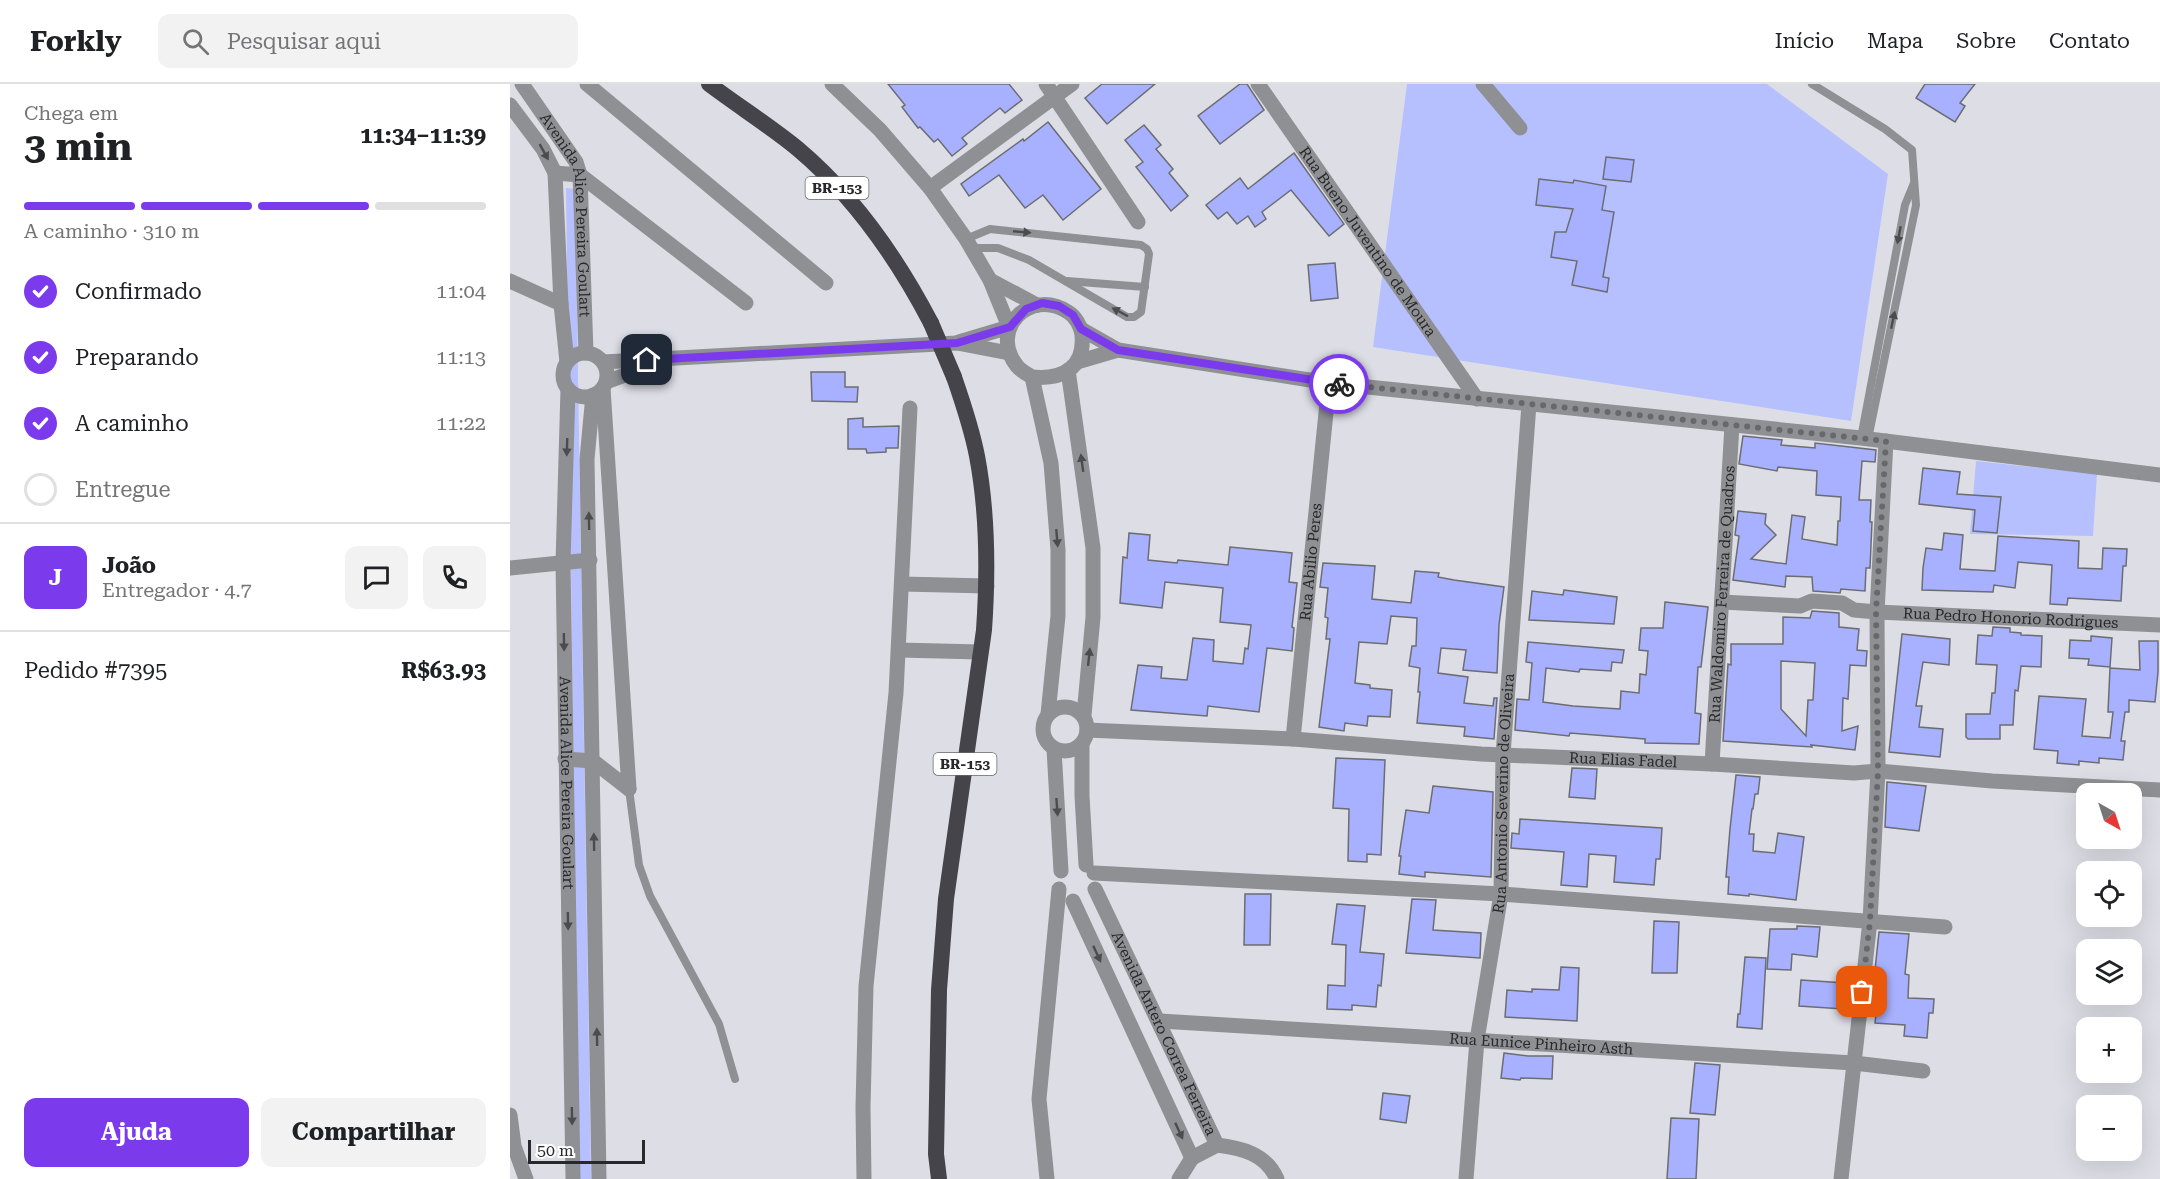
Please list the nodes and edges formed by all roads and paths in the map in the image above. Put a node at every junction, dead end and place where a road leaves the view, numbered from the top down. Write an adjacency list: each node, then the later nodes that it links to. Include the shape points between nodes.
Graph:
1 (522, 84): 13 (street, Avenida Alice Pereira Goulart, via 576,162)
2 (587, 84): 20 (street)
3 (709, 84): 50 (highway, BR-153, bridge, via 798,149 843,194 909,280 954,377 977,456 986,519)
4 (832, 84): 14 (street, via 880,130)
5 (1072, 84): 9 (street)
6 (1258, 84): 39 (street, Rua Bueno Juventino de Moura)
7 (1483, 84): 11 (street)
8 (1812, 84): 43 (lane, via 1886,129 1912,150 1916,205)
9 (1050, 90): 14 (street); 15 (street)
10 (510, 105): 12 (street, Avenida Alice Pereira Goulart, one-way to 12, via 543,149)
11 (1520, 128)
12 (555, 173): 13 (street); 23 (street, Avenida Alice Pereira Goulart)
13 (580, 174): 22 (street); 29 (street, Avenida Alice Pereira Goulart)
14 (930, 188): 16 (street)
15 (1138, 222)
16 (968, 244): 17 (street); 18 (lane, via 998,248); 21 (lane, one-way to 21, via 990,229 1141,245 1149,254)
17 (990, 280): 24 (street); 25 (street)
18 (1064, 280): 21 (lane); 21 (lane, one-way to 18, via 1142,312 1127,317)
19 (510, 281): 23 (street)
20 (826, 283)
21 (1145, 287)
22 (746, 303)
23 (561, 304): 32 (street, Avenida Alice Pereira Goulart)
24 (1037, 305): 25 (street, via 1026,309); 26 (street, via 1059,306 1073,315)
25 (1010, 327): 27 (street); 30 (street)
26 (1081, 329): 28 (street); 34 (street, via 1083,346)
27 (957, 343): 30 (street); 31 (street)
28 (1118, 350): 34 (street); 36 (street)
29 (586, 353): 32 (street); 33 (street)
30 (1009, 353): 35 (street, via 1018,368)
31 (669, 359): 33 (street); 38 (street)
32 (567, 362): 37 (street, via 564,380)
33 (603, 362): 38 (street, via 607,374)
34 (1073, 366): 35 (street, via 1049,379); 57 (street, one-way to 34, via 1093,617 1093,548)
35 (1032, 377): 56 (street, one-way to 56, via 1051,463 1058,550 1059,616)
36 (1329, 383): 39 (street); 58 (street, Rua Abilio Peres)
37 (568, 388): 38 (street, via 584,397); 47 (street, Avenida Alice Pereira Goulart, one-way to 47)
38 (601, 388): 46 (street, Avenida Alice Pereira Goulart, one-way to 38, via 587,459); 65 (street)
39 (1478, 399): 40 (street)
40 (1529, 404): 42 (street); 60 (street, Rua Antonio Severino de Oliveira)
41 (910, 408): 49 (street)
42 (1732, 425): 43 (street); 51 (street, Rua Waldomiro Ferreira de Quadros)
43 (1865, 438): 44 (street)
44 (1886, 441): 45 (street); 52 (street)
45 (2160, 475)
46 (590, 560): 47 (street); 62 (street, Avenida Alice Pereira Goulart)
47 (563, 563): 48 (street); 61 (street, Avenida Alice Pereira Goulart, one-way to 61)
48 (510, 568)
49 (902, 584): 50 (street); 54 (street)
50 (987, 586): 55 (highway, BR-153)
51 (1722, 602): 52 (street, Rua Pedro Honorio Rodrigues, via 1800,606 1812,601 1842,603 1854,610); 63 (street, Rua Waldomiro Ferreira de Quadros)
52 (1876, 612): 53 (street, Rua Pedro Honorio Rodrigues); 64 (street)
53 (2160, 625)
54 (898, 650): 55 (street); 86 (street, via 866,986)
55 (980, 652): 87 (highway, BR-153, via 946,899 939,990)
56 (1048, 714): 57 (street, via 1066,706 1076,709); 59 (street, via 1043,733)
57 (1084, 730): 58 (street, Rua Elias Fadel); 59 (street, via 1074,750); 67 (street, via 1082,796)
58 (1293, 739): 60 (street, Rua Elias Fadel)
59 (1054, 749): 68 (street, one-way to 68)
60 (1503, 755): 63 (street, Rua Elias Fadel); 71 (street, Rua Antonio Severino de Oliveira)
61 (565, 759): 62 (street); 84 (street, Avenida Alice Pereira Goulart, one-way to 84)
62 (593, 761): 65 (street); 85 (street, Avenida Alice Pereira Goulart, one-way to 62)
63 (1712, 764): 64 (street, Rua Elias Fadel, via 1854,773)
64 (1878, 771): 66 (street, Rua Elias Fadel); 73 (street)
65 (629, 789): 79 (lane, via 639,865 650,896 719,1024)
66 (2160, 790)
67 (1090, 869): 68 (street, via 1077,863); 70 (street, via 1097,879); 71 (street)
68 (1061, 871): 69 (street)
69 (1059, 889): 72 (street); 88 (street, via 1039,1099)
70 (1095, 889): 72 (street, via 1082,901); 75 (street, Avenida Antero Correa Ferreira)
71 (1501, 894): 73 (street); 76 (street, Rua Antonio Severino de Oliveira)
72 (1073, 901): 82 (street, Avenida Antero Correa Ferreira, one-way to 82)
73 (1870, 921): 74 (street); 77 (street)
74 (1945, 927)
75 (1160, 1021): 76 (street, Rua Eunice Pinheiro Asth); 81 (street, Avenida Antero Correa Ferreira)
76 (1477, 1040): 77 (street, Rua Eunice Pinheiro Asth); 91 (street, Rua Antonio Severino de Oliveira)
77 (1854, 1063): 78 (street, Rua Eunice Pinheiro Asth); 92 (street)
78 (1923, 1071)
79 (735, 1079)
80 (510, 1115): 83 (street, via 514,1146)
81 (1217, 1145): 82 (street); 90 (street, Avenida Antero Correa Ferreira, via 1259,1156)
82 (1192, 1158): 89 (street)
83 (526, 1179)
84 (573, 1179)
85 (599, 1179)
86 (864, 1179)
87 (939, 1179)
88 (1047, 1179)
89 (1179, 1179)
90 (1277, 1179)
91 (1466, 1179)
92 (1841, 1179)

